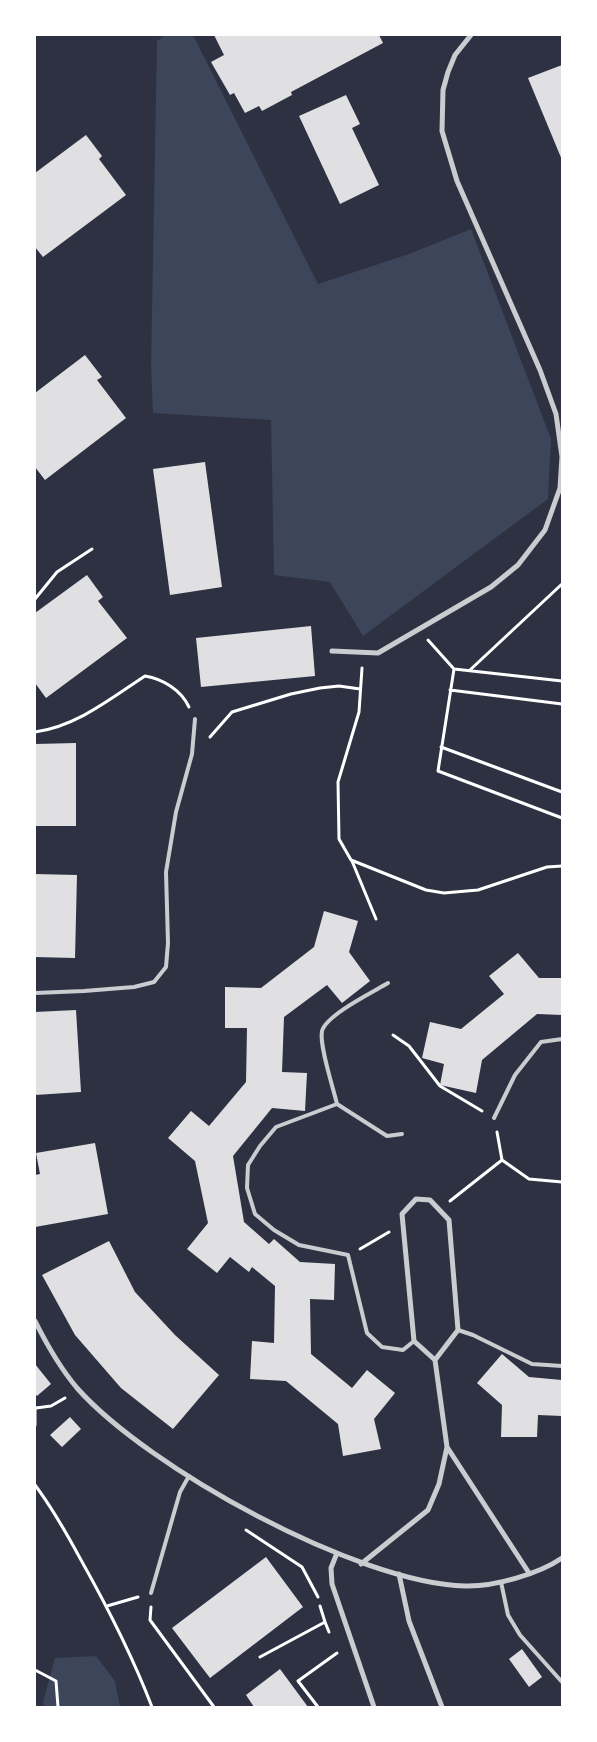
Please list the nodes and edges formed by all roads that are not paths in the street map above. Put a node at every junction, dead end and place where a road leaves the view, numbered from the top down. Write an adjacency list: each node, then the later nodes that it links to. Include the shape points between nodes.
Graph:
1 (471, 35): 2 (street, via 455,55 442,90 442,131 457,181 556,414 562,457 560,488 545,530 518,565 490,587 378,653)
2 (332, 651)
3 (195, 720): 5 (lane, via 192,754 176,812 166,872 166,968 154,982 134,986)
4 (388, 983): 7 (lane, via 329,1019 322,1030)
5 (35, 993)
6 (562, 1039): 8 (lane, via 541,1042 515,1074)
7 (337, 1104): 9 (lane, via 387,1136); 12 (lane, via 276,1127 260,1146 248,1165 247,1188 255,1214 299,1245 348,1255 367,1333 382,1347 403,1350)
8 (494, 1118)
9 (402, 1134)
10 (35, 1321): 16 (street, via 77,1388 128,1435)
11 (458, 1330): 12 (street, via 449,1220 430,1200 416,1199 402,1214); 13 (street); 14 (lane, via 532,1364)
12 (414, 1341): 13 (street)
13 (435, 1360): 15 (street)
14 (562, 1366)
15 (447, 1447): 19 (street, via 439,1484 428,1510); 20 (street)
16 (189, 1476): 17 (street, via 263,1518); 23 (lane, via 180,1492)
17 (337, 1553): 19 (street); 25 (street, via 331,1568 333,1590)
18 (562, 1558): 20 (street)
19 (361, 1564): 21 (street)
20 (528, 1573): 22 (street)
21 (399, 1574): 22 (street, via 465,1586); 26 (street, via 408,1621)
22 (501, 1582): 24 (lane, via 508,1615 520,1635)
23 (152, 1593)
24 (562, 1682)
25 (374, 1707)
26 (442, 1707)

